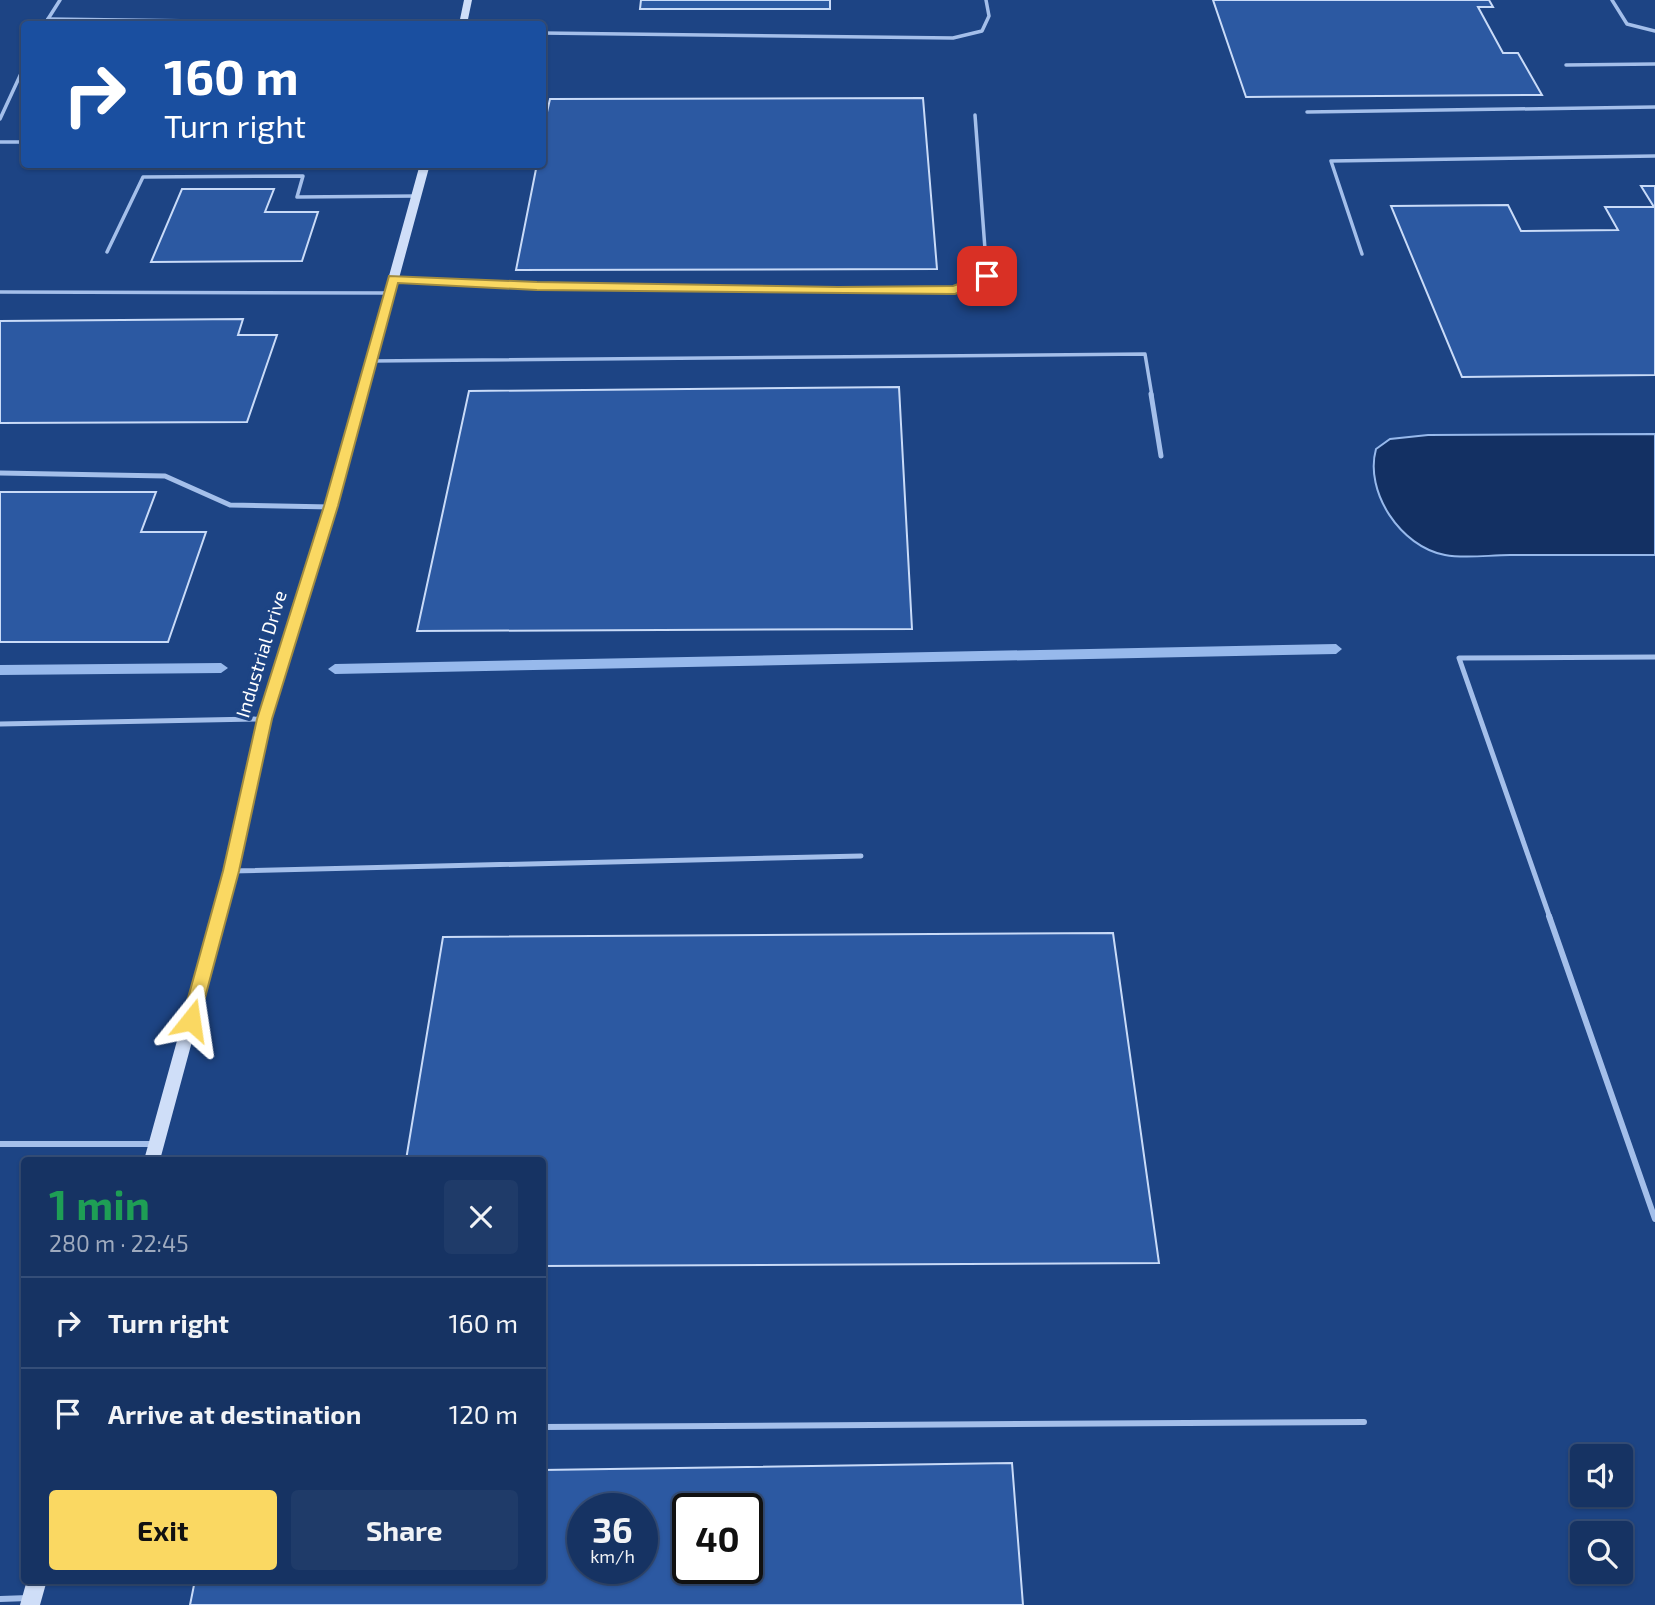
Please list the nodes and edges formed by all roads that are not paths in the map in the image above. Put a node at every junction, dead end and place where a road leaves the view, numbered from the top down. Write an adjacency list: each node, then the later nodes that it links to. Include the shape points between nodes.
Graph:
1 (60, 0): 5 (lane)
2 (468, 0): 7 (street)
3 (986, 0): 9 (lane, via 989,16 982,31 953,38)
4 (1612, 0): 8 (lane, via 1627,24)
5 (48, 19): 6 (lane)
6 (197, 21)
7 (464, 21)
8 (1655, 31)
9 (546, 33)
10 (1655, 64): 11 (lane)
11 (1566, 65)
12 (21, 74): 16 (lane)
13 (1655, 107): 14 (lane)
14 (1307, 111)
15 (975, 115): 24 (lane, via 987,276 955,290 550,286)
16 (0, 119)
17 (0, 142): 18 (lane)
18 (21, 142)
19 (1655, 156): 23 (lane, via 1331,161)
20 (424, 168): 21 (street, Industrial Drive)
21 (416, 196): 22 (lane, via 297,197 303,176 143,177); 24 (street, Industrial Drive)
22 (107, 252)
23 (1362, 254)
24 (393, 279): 26 (street, Industrial Drive)
25 (0, 292): 26 (lane)
26 (389, 293): 27 (street, Industrial Drive)
27 (371, 361): 28 (lane, via 1145,354); 30 (street, Industrial Drive)
28 (1161, 456)
29 (0, 473): 30 (lane, via 164,476 230,505)
30 (331, 506): 32 (street, Industrial Drive)
31 (1655, 657): 39 (lane, via 1459,658)
32 (264, 719): 33 (lane); 35 (street, Industrial Drive)
33 (0, 724)
34 (861, 856): 35 (lane)
35 (231, 871): 37 (street, Industrial Drive)
36 (0, 1144): 37 (lane)
37 (157, 1144): 38 (street, Industrial Drive)
38 (153, 1157)
39 (1655, 1219)
40 (1364, 1422): 41 (lane)
41 (546, 1427)
42 (33, 1594): 43 (lane)
43 (0, 1599)

